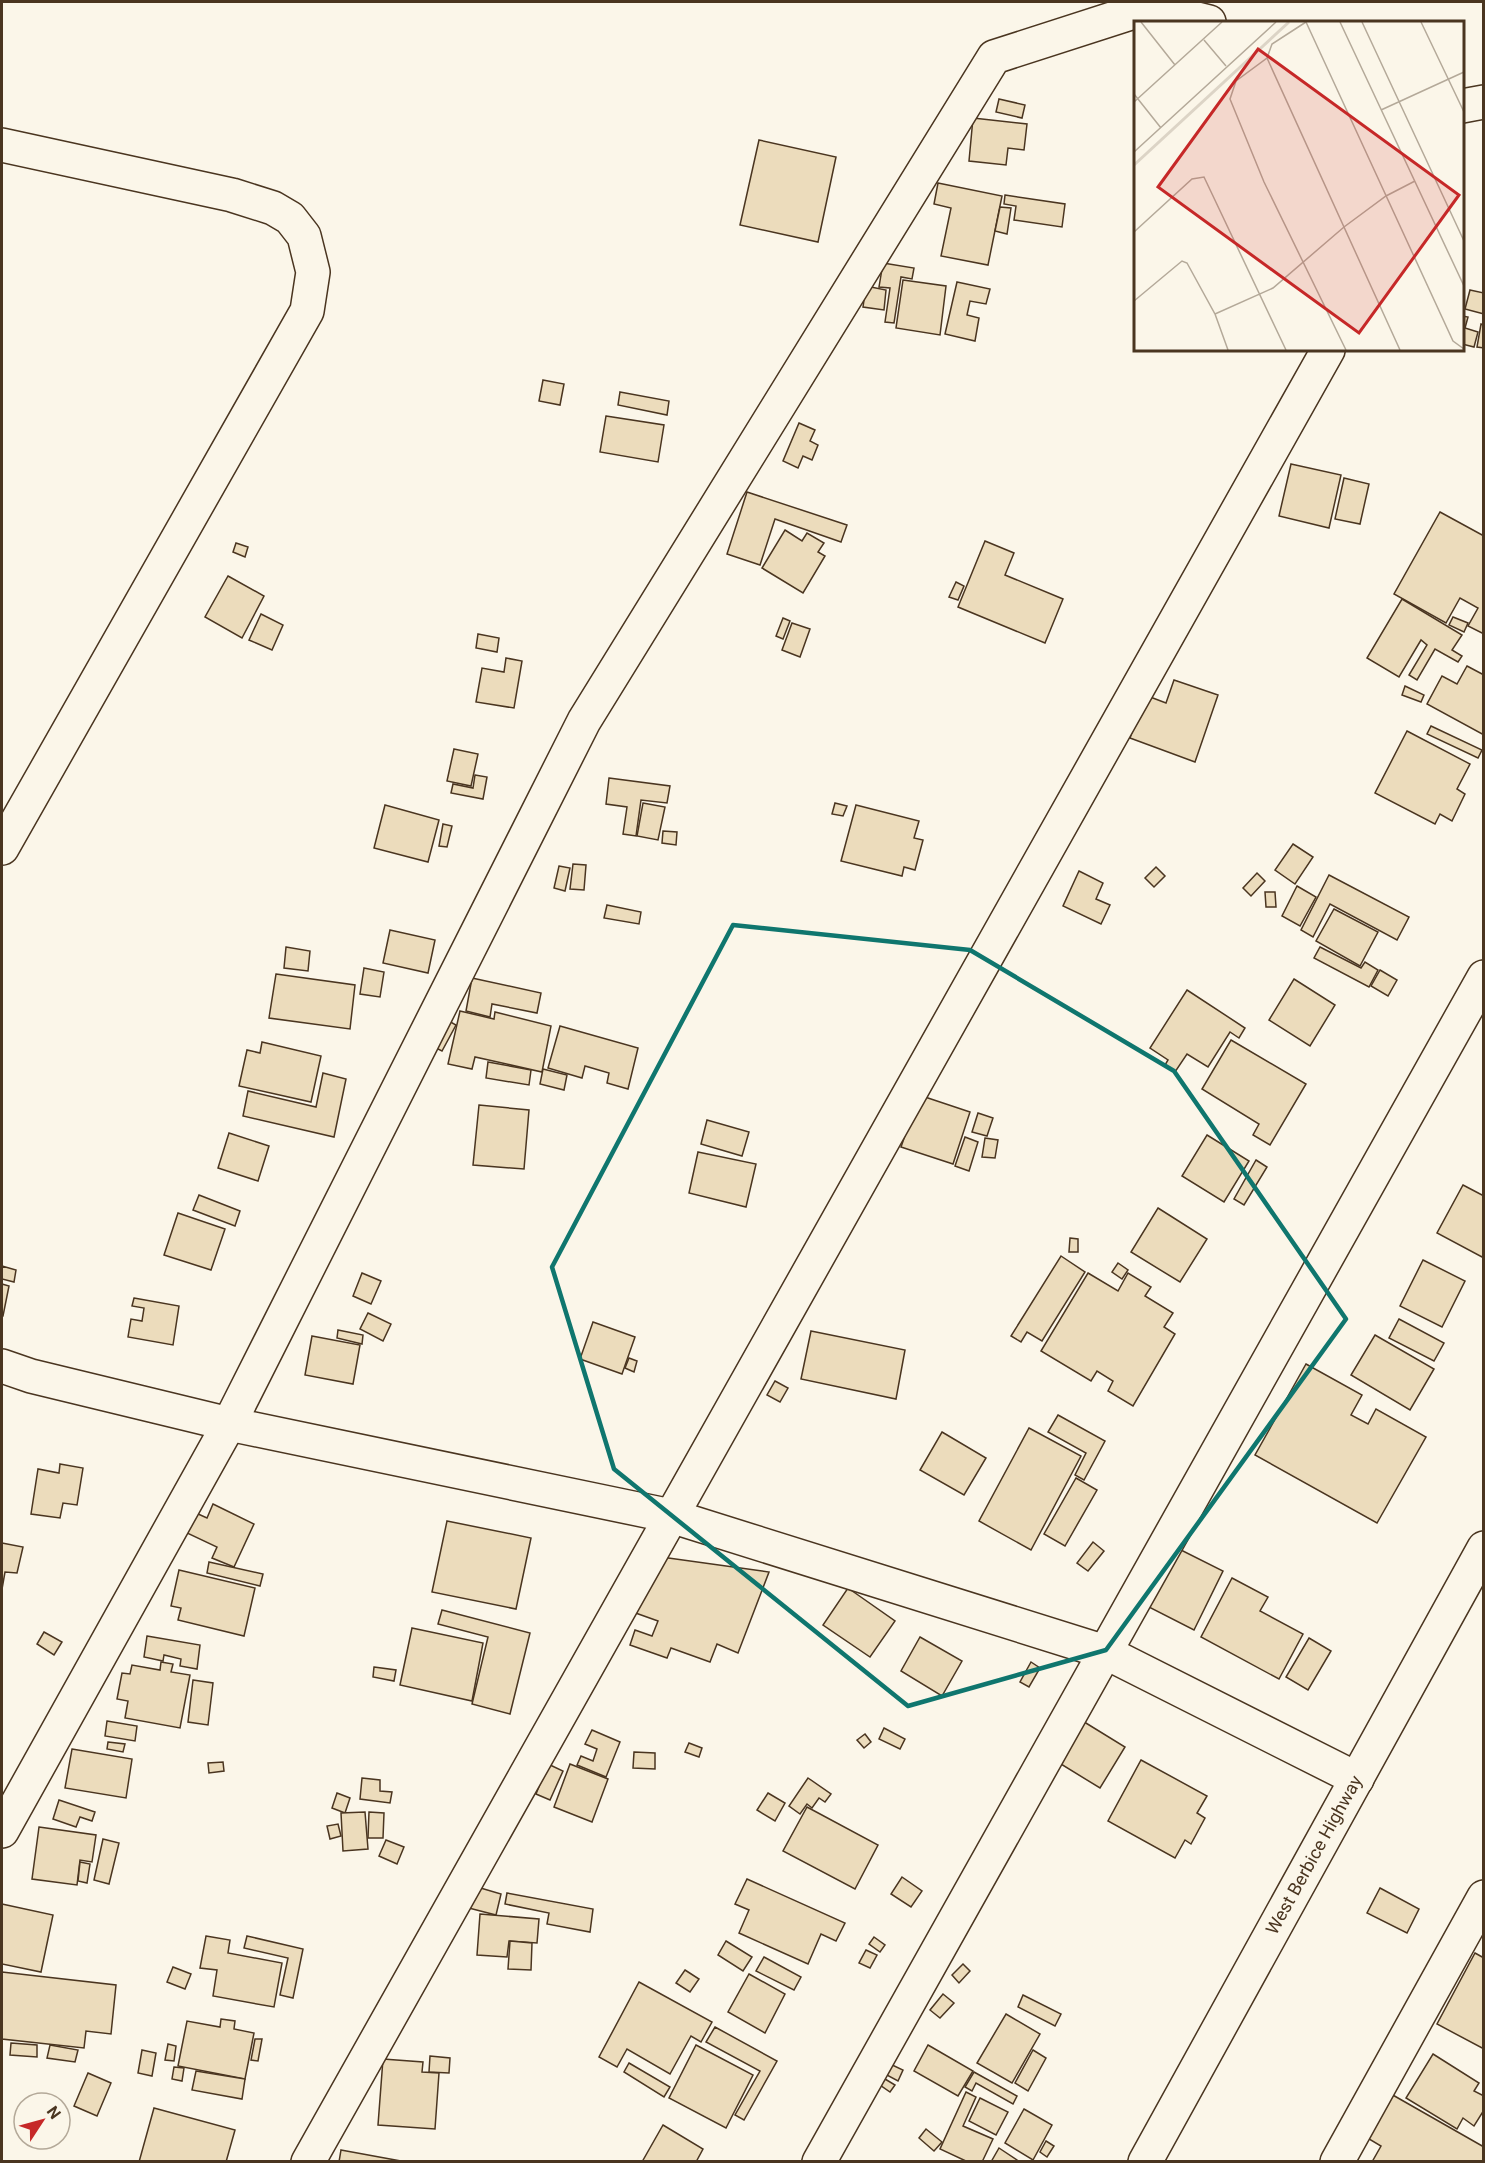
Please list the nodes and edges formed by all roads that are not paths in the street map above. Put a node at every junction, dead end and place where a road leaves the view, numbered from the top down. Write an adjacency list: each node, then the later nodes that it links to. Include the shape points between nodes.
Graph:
1 (1205, 21): 7 (street, via 1149,7 994,57 584,721)
2 (2, 145): 4 (street, via 232,195 273,208 290,218 303,236 313,272 307,310)
3 (1327, 351): 8 (street)
4 (2, 849)
5 (1484, 977): 10 (street)
6 (2, 1366): 7 (street, via 31,1377)
7 (229, 1424): 8 (street); 12 (street)
8 (671, 1516): 10 (street); 14 (street)
9 (1484, 1548): 11 (street, West Berbice Highway)
10 (1105, 1652): 11 (street); 15 (street)
11 (1357, 1779): 16 (street, West Berbice Highway)
12 (2, 1831)
13 (1484, 1898): 17 (street)
14 (308, 2162)
15 (819, 2162)
16 (1145, 2162)
17 (1337, 2162)

